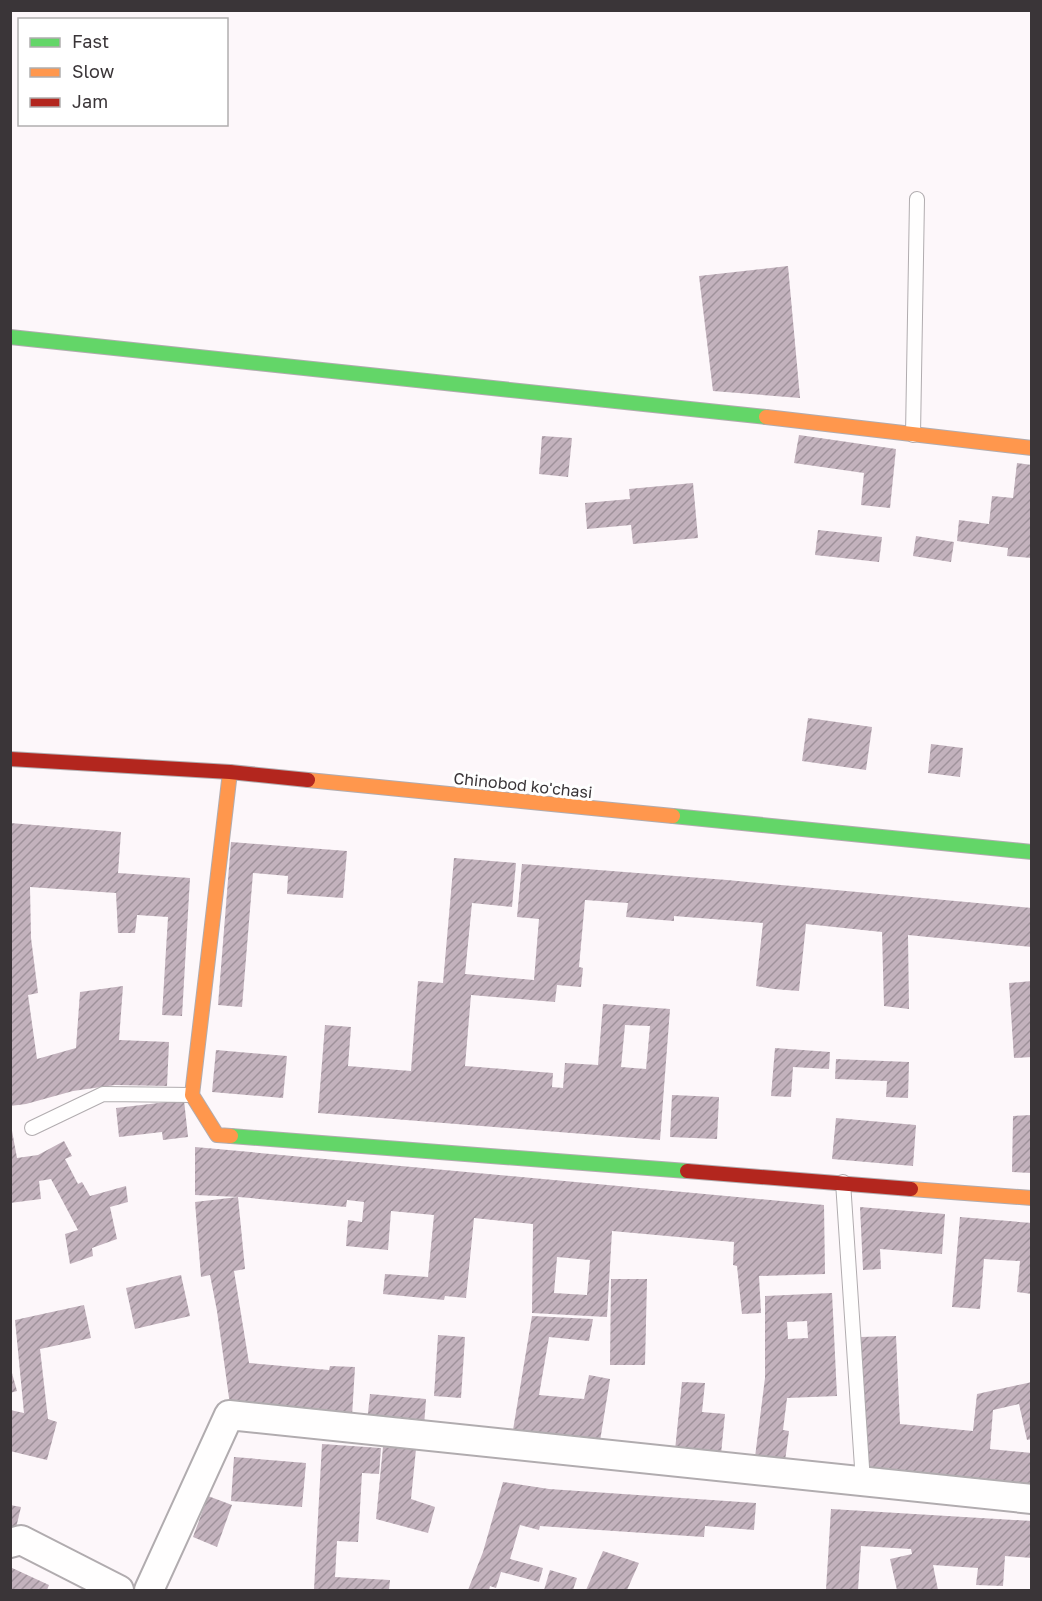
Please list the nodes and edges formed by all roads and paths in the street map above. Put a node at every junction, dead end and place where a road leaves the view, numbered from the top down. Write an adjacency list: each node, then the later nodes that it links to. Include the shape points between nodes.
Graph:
1 (917, 199): 3 (lane)
2 (10, 337): 3 (street)
3 (913, 435): 4 (street)
4 (1032, 448)
5 (10, 759): 6 (street, Chinobod ko'chasi)
6 (230, 772): 7 (street, Chinobod ko'chasi); 8 (street)
7 (1032, 852)
8 (192, 1095): 9 (lane, via 103,1094); 10 (street, via 217,1135)
9 (32, 1128)
10 (843, 1182): 11 (street); 12 (lane)
11 (1032, 1198)
12 (863, 1482): 13 (street); 16 (street, via 229,1415)
13 (1032, 1499)
14 (10, 1544): 15 (street, via 21,1540)
15 (119, 1590)
16 (149, 1590)

